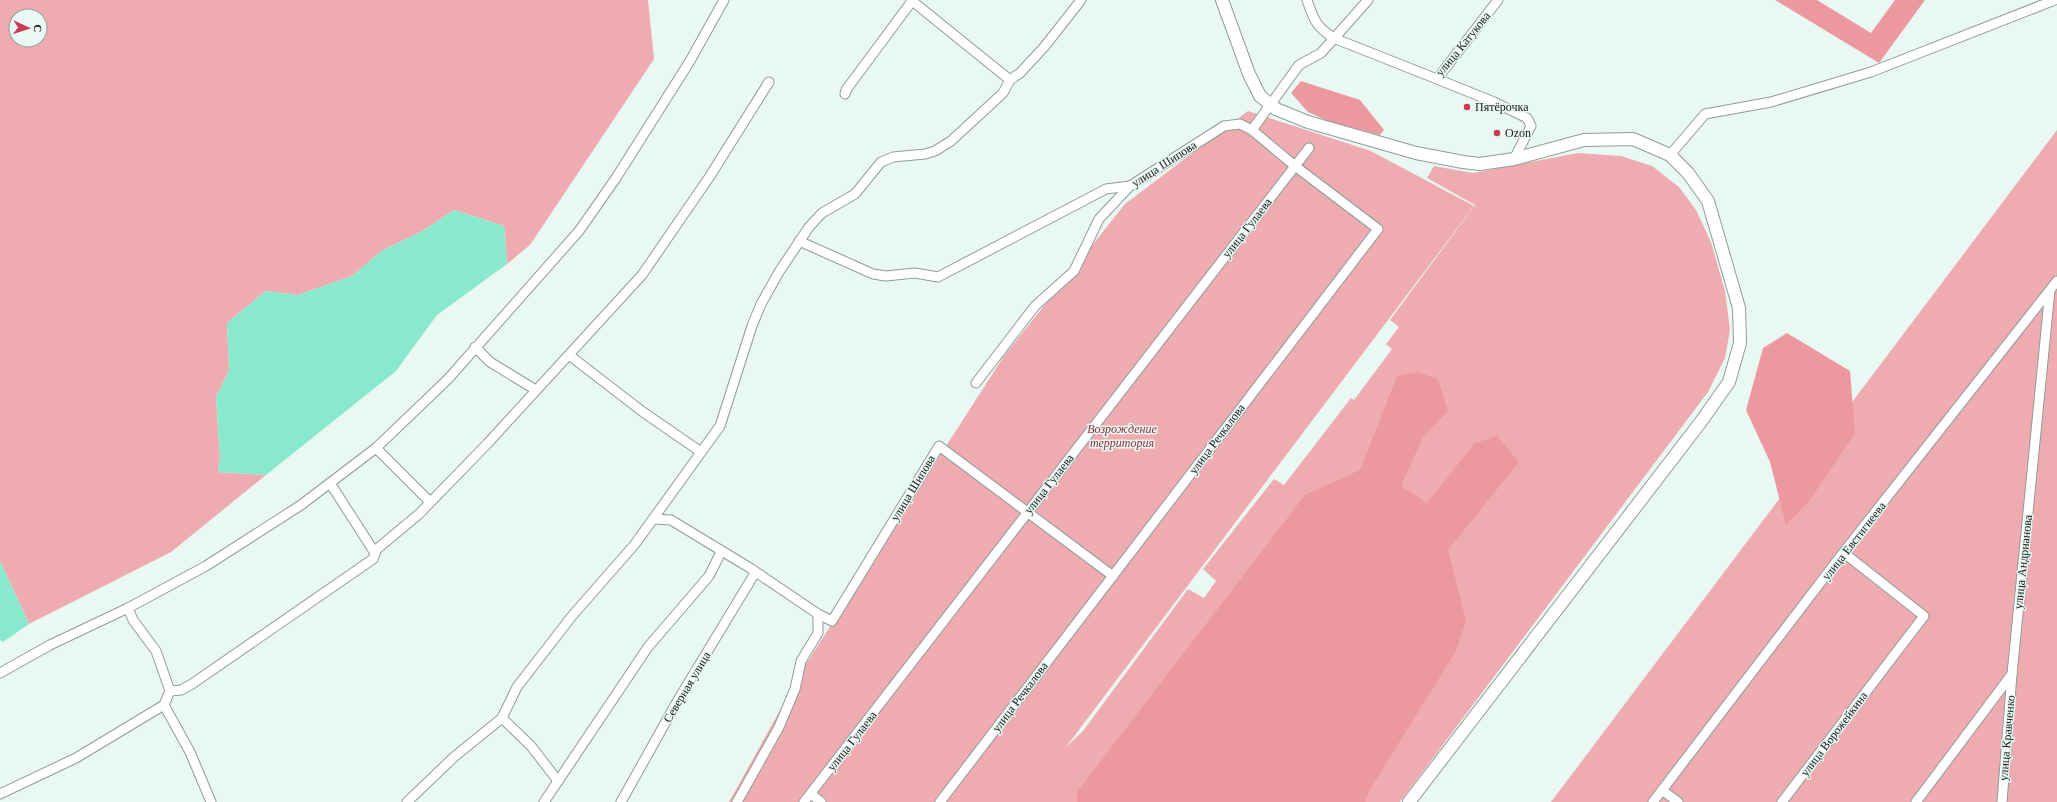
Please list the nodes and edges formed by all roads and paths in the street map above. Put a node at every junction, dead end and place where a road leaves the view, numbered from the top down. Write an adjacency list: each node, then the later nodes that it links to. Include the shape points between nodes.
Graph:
1 (724, 0): 24 (street, via 690,61 616,178 579,230)
2 (911, 0): 11 (street); 13 (street)
3 (1081, 0): 11 (street, via 1045,46)
4 (1222, 0): 14 (main road, via 1255,87 1260,96)
5 (1307, 0): 9 (street, улица Катукова, via 1314,21 1323,32)
6 (1368, 0): 9 (street)
7 (1498, 0): 10 (street, улица Катукова)
8 (2055, 0): 17 (street, via 1871,72 1771,102 1705,114)
9 (1336, 39): 10 (street, улица Катукова); 14 (street, via 1321,53 1299,65)
10 (1437, 79): 18 (street, via 1527,118 1531,126)
11 (1010, 80): 21 (street, via 1003,93 951,141 925,154 893,157 881,162 855,194 822,213)
12 (769, 82): 25 (street, via 710,176 642,275)
13 (845, 94)
14 (1271, 105): 15 (street); 18 (main road, via 1308,122 1416,153 1480,164)
15 (1252, 130): 19 (street, улица Речкалова); 20 (street, улица Шипова, via 1240,124 1224,126)
16 (1309, 148): 19 (street, улица Гулаева)
17 (1670, 155): 18 (main road, via 1634,139 1584,140); 58 (main road, via 1688,173 1708,201 1737,301 1740,343 1729,382 1696,429)
18 (1514, 159)
19 (1295, 166): 32 (street, улица Гулаева); 38 (street, улица Речкалова, via 1378,229)
20 (1130, 186): 21 (street, via 1106,189 938,277 915,273 886,276 873,274); 26 (street, улица Шипова, via 1099,219 1074,271 1035,306)
21 (799, 241): 29 (street, via 761,304 720,426)
22 (2057, 281): 23 (street, улица Евстигнеева)
23 (2050, 290): 36 (street, улица Евстигнеева); 42 (street, улица Андрианова)
24 (475, 348): 27 (street, via 490,362); 28 (street, via 448,379)
25 (569, 355): 27 (street); 29 (street)
26 (976, 383)
27 (536, 390): 31 (street)
28 (376, 448): 30 (street); 31 (street)
29 (700, 452): 33 (street)
30 (330, 483): 35 (street); 39 (street, via 301,505 206,566)
31 (430, 502): 35 (street, via 403,529 376,549)
32 (1028, 512): 38 (street, улица Шипова); 40 (street, улица Шипова, via 939,446 832,621); 49 (street, улица Гулаева)
33 (653, 519): 34 (street, via 671,520); 45 (street, via 635,544 544,651 517,687)
34 (721, 552): 37 (street); 46 (street, via 709,576 648,647)
35 (375, 553): 43 (street, via 373,559 204,676 181,690)
36 (1844, 553): 47 (street, улица Евстигнеева); 61 (street, улица Ворожейкина, via 1924,616)
37 (755, 573): 40 (street); 53 (street, Северная улица, via 678,700)
38 (1112, 576): 57 (street, улица Речкалова)
39 (128, 608): 41 (street, via 50,645); 43 (street, via 133,620 156,651)
40 (818, 614): 54 (street, via 818,633 801,661 795,689 779,727)
41 (0, 673)
42 (2012, 674): 62 (street); 63 (street, улица Кравченко)
43 (170, 692): 44 (street)
44 (164, 705): 48 (street, via 76,758); 50 (street, via 190,752)
45 (502, 718): 46 (street, via 531,746); 51 (street, via 454,757)
46 (558, 781): 52 (street)
47 (1662, 790): 59 (street, улица Евстигнеева); 60 (street)
48 (0, 794)
49 (811, 794): 55 (street, улица Гулаева); 56 (street)
50 (208, 801)
51 (407, 802)
52 (544, 802)
53 (621, 802)
54 (737, 802)
55 (804, 802)
56 (821, 802)
57 (940, 802)
58 (1409, 802)
59 (1652, 802)
60 (1678, 802)
61 (1782, 802)
62 (1916, 802)
63 (2002, 802)

